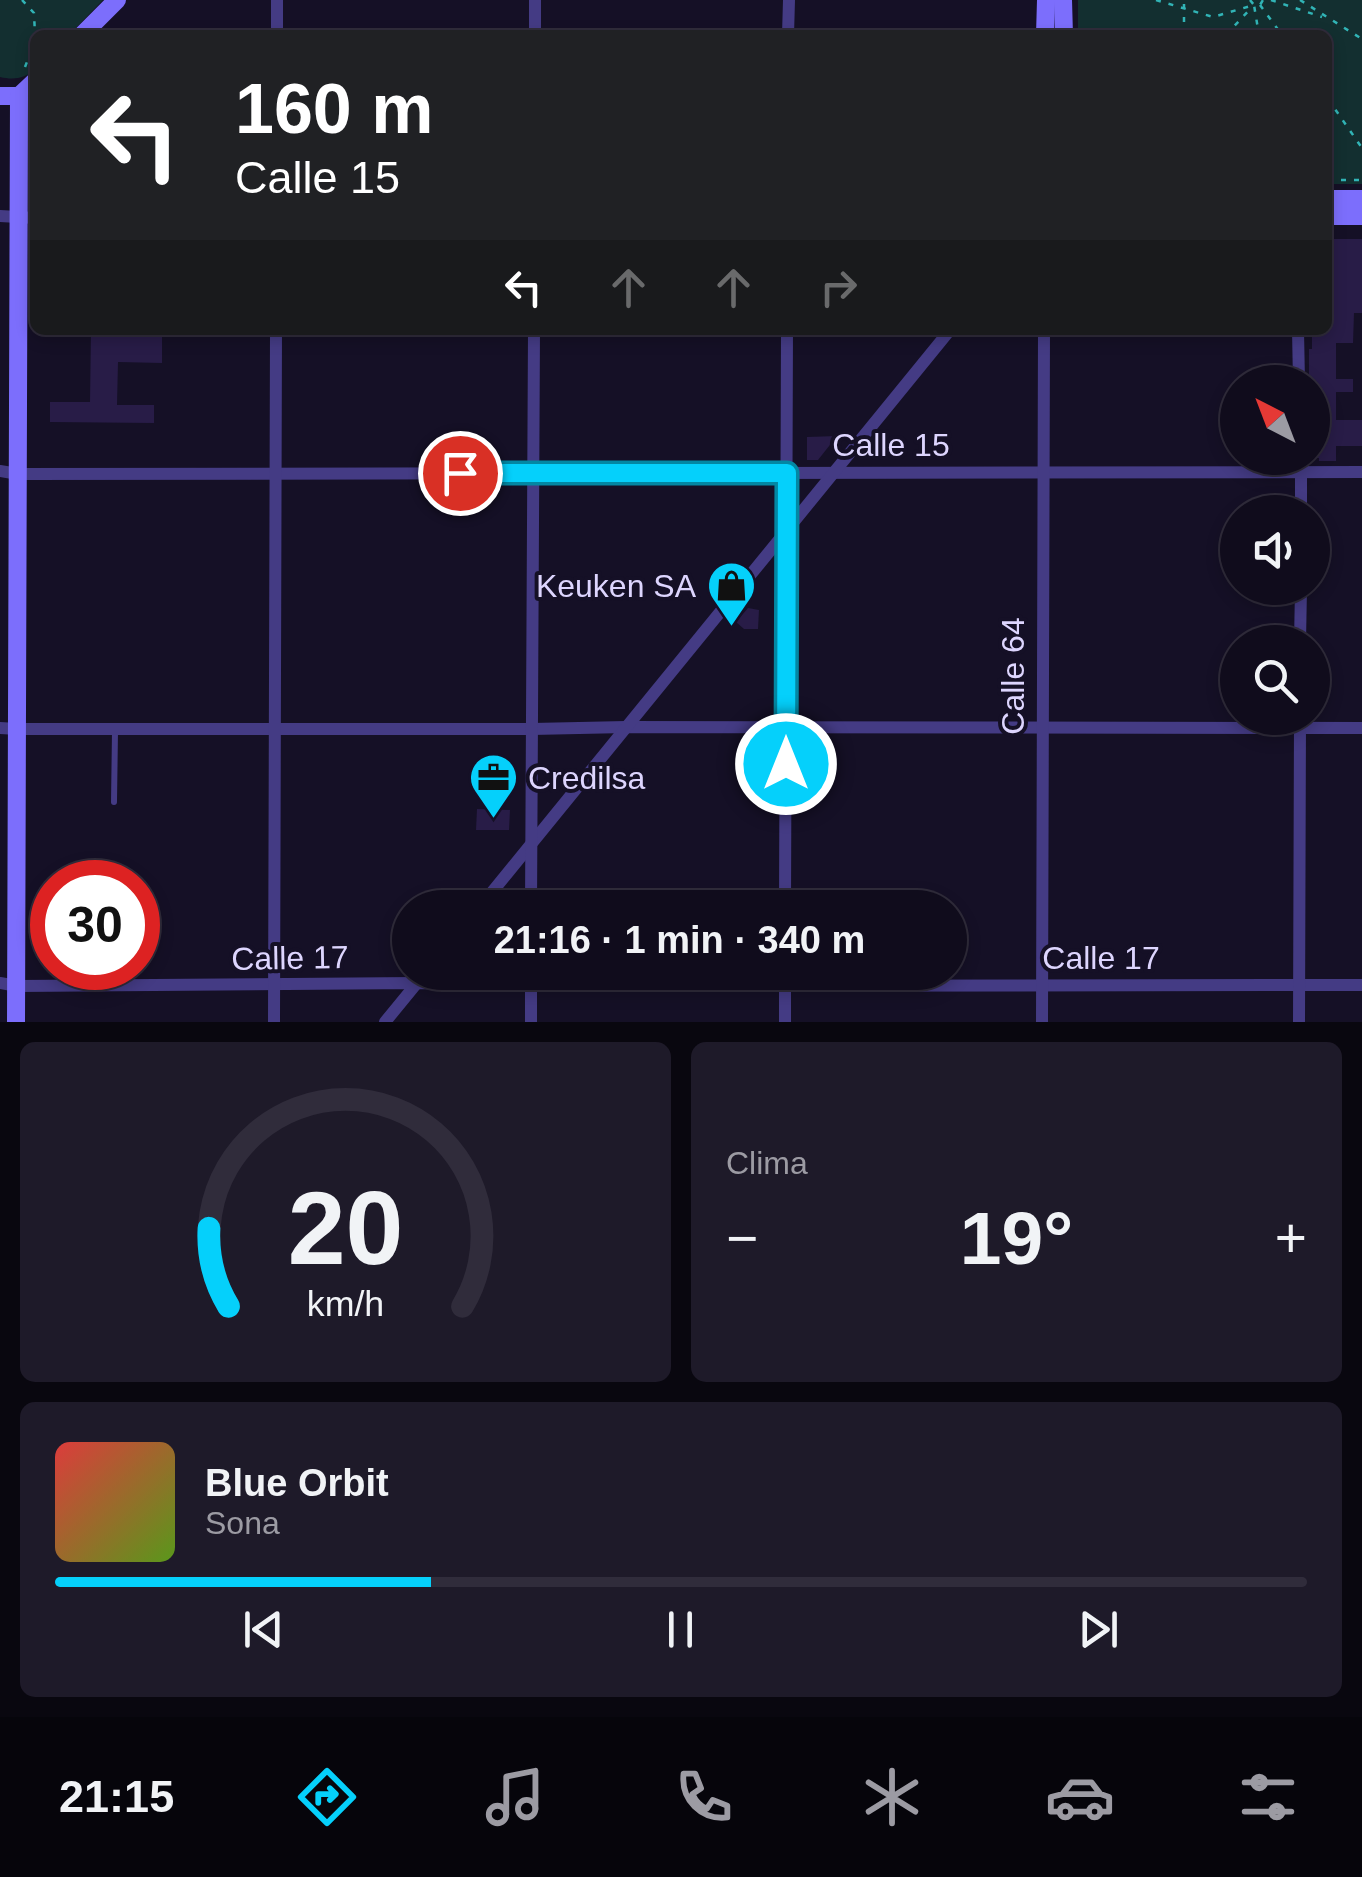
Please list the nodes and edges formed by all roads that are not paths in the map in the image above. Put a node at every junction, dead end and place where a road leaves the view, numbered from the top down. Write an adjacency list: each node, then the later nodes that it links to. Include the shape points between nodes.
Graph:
1 (117, 0): 7 (main road)
2 (277, 0): 8 (street)
3 (535, 0): 9 (street)
4 (788, 0): 10 (street)
5 (1046, 0): 11 (main road)
6 (1064, 0): 12 (main road)
7 (87, 30)
8 (277, 30)
9 (535, 30)
10 (788, 30)
11 (1046, 30)
12 (1064, 30)
13 (30, 86): 15 (main road)
14 (0, 96): 15 (main road)
15 (20, 96): 20 (main road)
16 (1332, 199): 17 (main road)
17 (1362, 199)
18 (1332, 216): 19 (main road)
19 (1362, 216)
20 (18, 217): 28 (main road)
21 (276, 335): 36 (street)
22 (534, 335): 33 (street)
23 (788, 335): 34 (street)
24 (946, 335): 29 (street)
25 (1044, 335): 35 (street, Calle 64)
26 (1298, 335): 27 (street)
27 (1299, 365)
28 (9, 472): 36 (street, Calle 15); 44 (main road)
29 (834, 472): 34 (street, Calle 15); 35 (street, Calle 15); 37 (street)
30 (1220, 472): 35 (street, Calle 15)
31 (1330, 472): 32 (street, Calle 15)
32 (1362, 472)
33 (533, 473): 34 (street, Calle 15); 36 (street, Calle 15); 47 (street)
34 (787, 473): 37 (street)
35 (1044, 473): 42 (street, Calle 64)
36 (276, 474): 46 (street)
37 (788, 528): 40 (street); 41 (street)
38 (1220, 725): 42 (street)
39 (1330, 725): 43 (street)
40 (626, 727): 41 (street); 47 (street); 50 (street)
41 (786, 728): 42 (street); 53 (street)
42 (1043, 728): 57 (street, Calle 64)
43 (1362, 728)
44 (9, 729): 45 (street); 56 (main road)
45 (115, 729): 46 (street); 49 (lane)
46 (275, 729): 47 (street); 60 (street)
47 (532, 729): 50 (street)
48 (1300, 735): 58 (street)
49 (114, 802)
50 (530, 844): 51 (street); 52 (street)
51 (493, 890)
52 (530, 890)
53 (786, 890)
54 (392, 980): 60 (street, Calle 17)
55 (967, 983): 57 (street, Calle 17)
56 (8, 984): 60 (street, Calle 17); 64 (main road)
57 (1042, 985): 58 (street, Calle 17); 69 (street, Calle 64)
58 (1299, 985): 59 (street, Calle 17); 70 (street)
59 (1362, 985)
60 (274, 986): 65 (street)
61 (411, 990): 66 (street)
62 (531, 990): 67 (street)
63 (785, 990): 68 (street)
64 (16, 1022)
65 (274, 1022)
66 (385, 1022)
67 (531, 1022)
68 (785, 1022)
69 (1042, 1022)
70 (1299, 1022)

